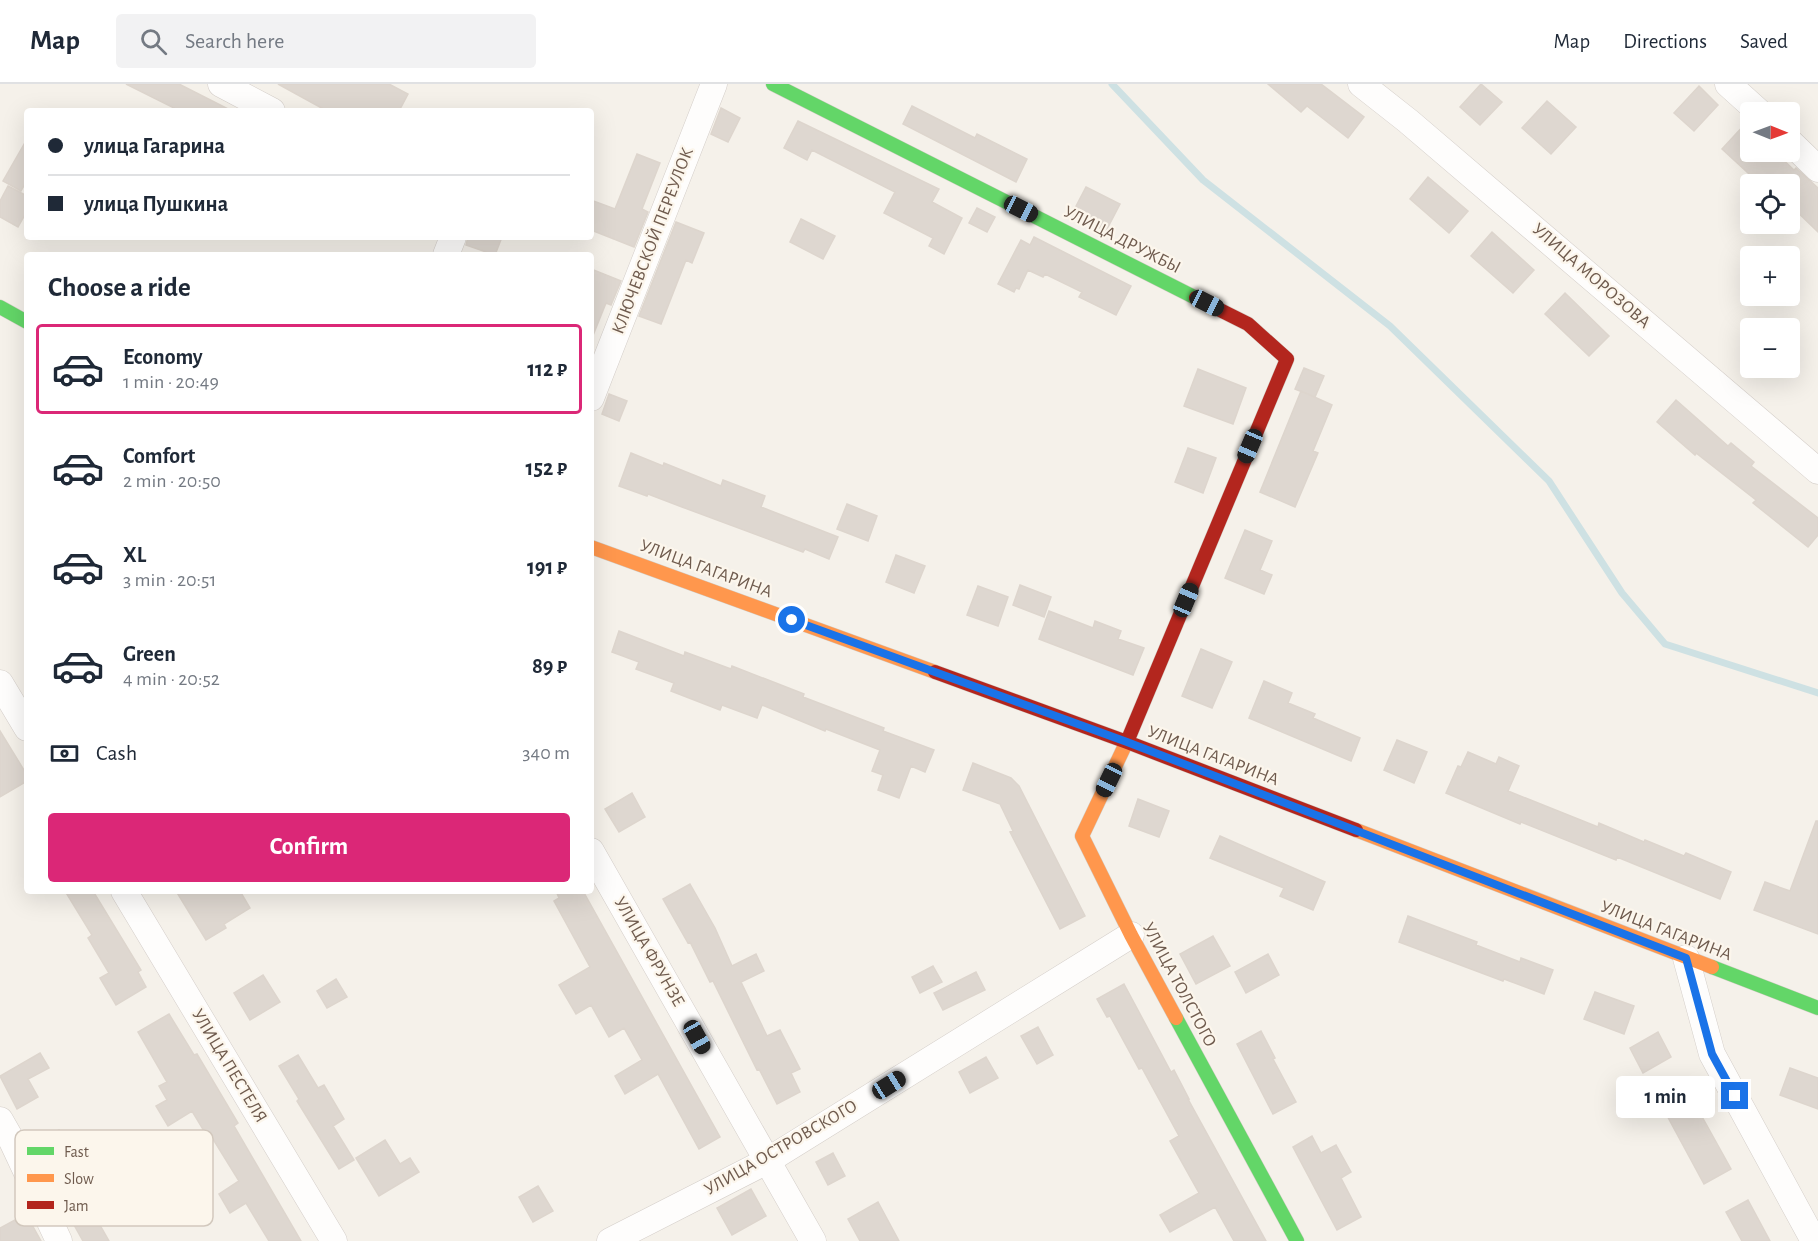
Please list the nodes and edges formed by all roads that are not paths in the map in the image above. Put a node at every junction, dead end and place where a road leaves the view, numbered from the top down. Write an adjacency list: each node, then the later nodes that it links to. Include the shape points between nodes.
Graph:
1 (221, 84): 7 (street)
2 (714, 84): 12 (street, КЛЮЧЕВСКОЙ ПЕРЕУЛОК)
3 (773, 84): 17 (street, УЛИЦА ДРУЖБЫ, via 1248,324 1287,359)
4 (1361, 84): 13 (street, УЛИЦА МОРОЗОВА)
5 (1728, 84): 6 (street)
6 (1748, 102)
7 (266, 108)
8 (1800, 152): 9 (street)
9 (1818, 170)
10 (0, 307): 11 (street)
11 (24, 320)
12 (594, 390)
13 (1818, 471)
14 (594, 548): 17 (street, УЛИЦА ГАГАРИНА)
15 (0, 683): 16 (street)
16 (24, 723)
17 (1127, 742): 20 (street, УЛИЦА ТОЛСТОГО, via 1082,836); 21 (street, УЛИЦА ГАГАРИНА)
18 (594, 856): 25 (street, УЛИЦА ФРУНЗЕ)
19 (126, 894): 28 (street, УЛИЦА ПЕСТЕЛЯ)
20 (1131, 935): 25 (street, УЛИЦА ОСТРОВСКОГО); 31 (street, УЛИЦА ТОЛСТОГО)
21 (1686, 958): 22 (street, УЛИЦА ГАГАРИНА); 32 (street, via 1712,1054)
22 (1818, 1008)
23 (0, 1120): 24 (street)
24 (15, 1148)
25 (767, 1161): 29 (street, УЛИЦА ОСТРОВСКОГО); 30 (street, УЛИЦА ФРУНЗЕ)
26 (51, 1226): 27 (street)
27 (58, 1241)
28 (334, 1241)
29 (610, 1241)
30 (813, 1241)
31 (1298, 1241)
32 (1814, 1241)

